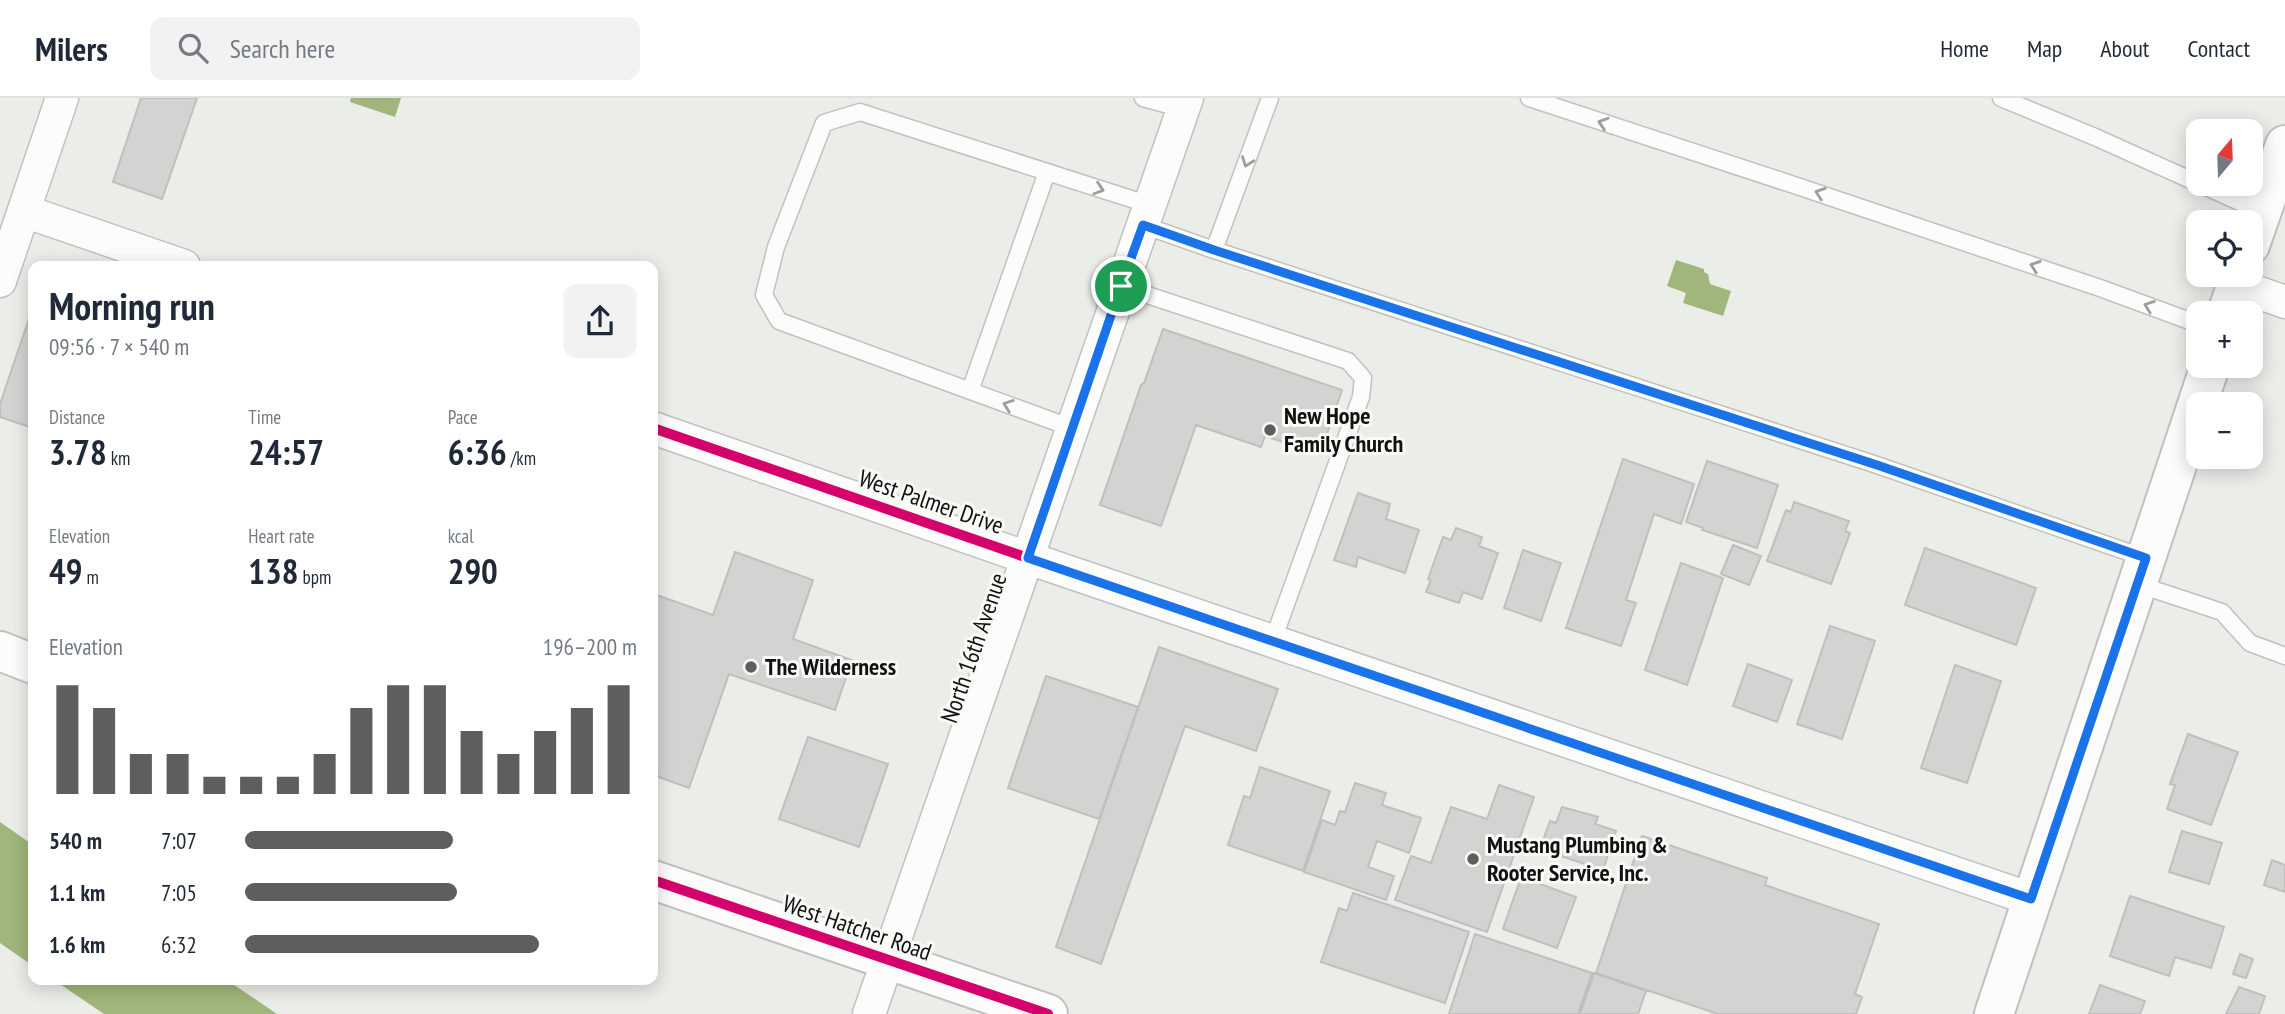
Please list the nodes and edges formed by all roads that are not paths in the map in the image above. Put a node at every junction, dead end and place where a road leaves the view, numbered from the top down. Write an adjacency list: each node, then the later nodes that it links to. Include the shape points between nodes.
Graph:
1 (62, 98): 11 (street)
2 (1143, 98): 6 (lane)
3 (1270, 98): 13 (lane, one-way to 13)
4 (1529, 98): 19 (lane, one-way to 4)
5 (2001, 98): 9 (lane, via 2095,137)
6 (1185, 104): 12 (street, North 16th Avenue)
7 (2285, 145): 10 (street)
8 (1047, 172): 12 (lane, one-way to 12); 21 (lane); 21 (lane, via 860,112 824,123 776,247 764,295 779,321)
9 (2223, 210)
10 (2263, 210)
11 (23, 211): 14 (street); 15 (street)
12 (1147, 215): 13 (lane); 16 (street, North 16th Avenue)
13 (1214, 250): 25 (lane, via 1877,465)
14 (169, 261)
15 (0, 281)
16 (1121, 286): 22 (street, North 16th Avenue); 26 (lane, via 1348,361 1363,378)
17 (2235, 291): 18 (street)
18 (2285, 302)
19 (2186, 320)
20 (2206, 378): 25 (street)
21 (970, 391): 22 (lane, one-way to 21)
22 (1072, 428): 24 (street, North 16th Avenue)
23 (658, 430): 24 (street, West Palmer Drive)
24 (1028, 558): 26 (street, West Palmer Drive); 32 (street, North 16th Avenue)
25 (2141, 571): 28 (lane, via 2222,612 2250,643); 31 (street)
26 (1273, 640): 31 (street, West Palmer Drive)
27 (0, 651): 29 (street)
28 (2285, 656)
29 (28, 662)
30 (658, 882): 32 (street, West Hatcher Road)
31 (2031, 899): 35 (street)
32 (887, 961): 33 (street, North 16th Avenue); 34 (street, West Hatcher Road, via 981,998)
33 (869, 1014)
34 (1048, 1014)
35 (1994, 1014)

